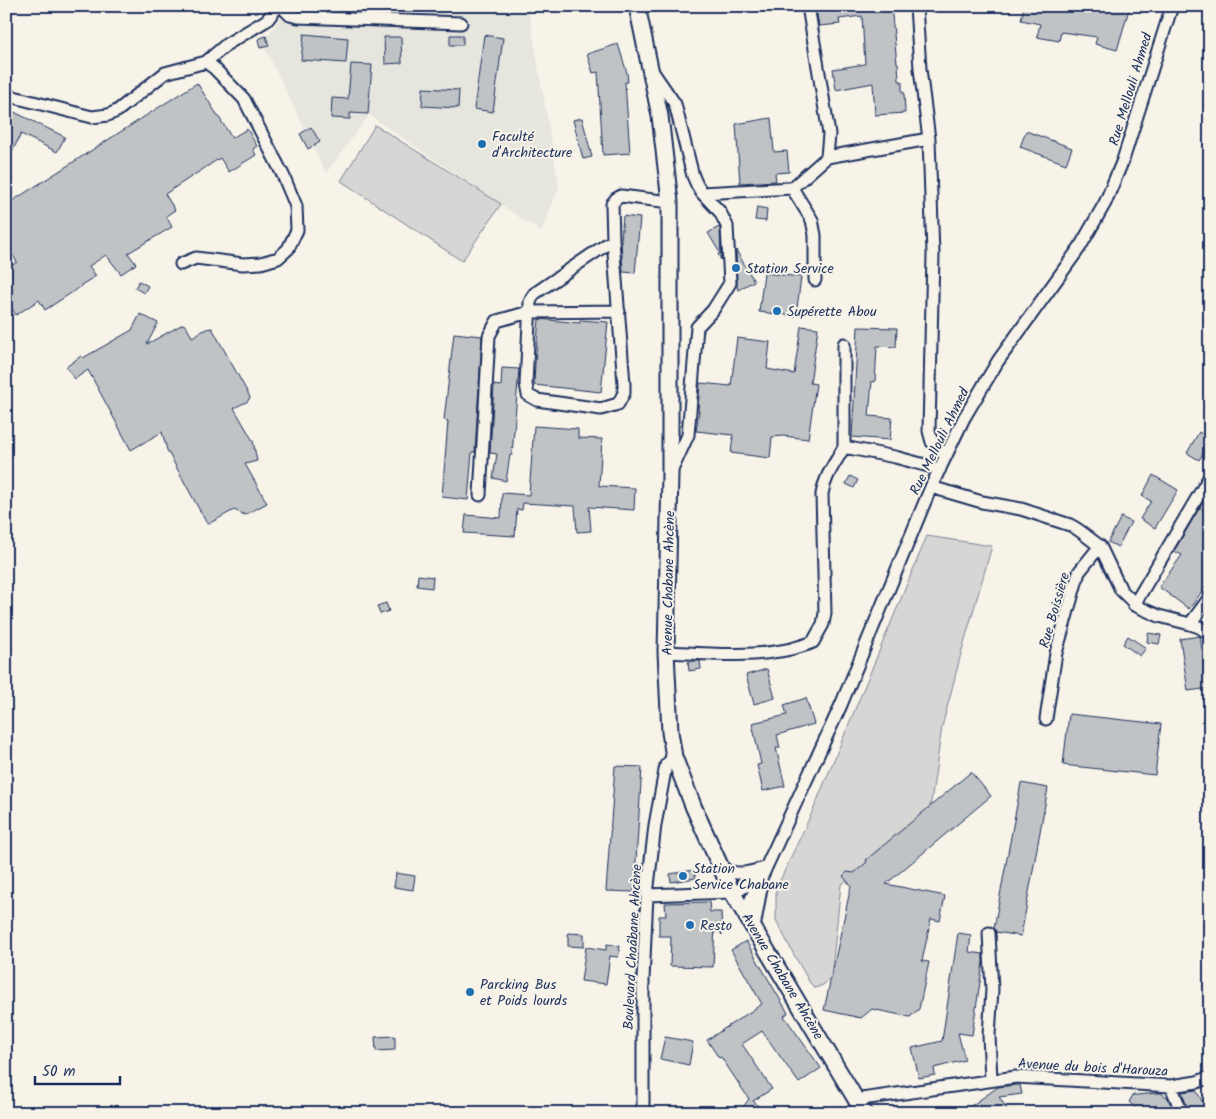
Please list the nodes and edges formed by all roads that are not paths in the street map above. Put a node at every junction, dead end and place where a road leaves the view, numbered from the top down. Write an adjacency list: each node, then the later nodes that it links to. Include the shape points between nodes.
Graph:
1 (280, 6): 6 (street, via 298,17); 7 (street, via 267,20 227,44)
2 (637, 6): 8 (main road, Avenue Chabane Ahcène)
3 (808, 6): 11 (street, via 829,134)
4 (916, 6): 10 (street)
5 (1172, 6): 22 (street, Rue Mellouli Ahmed, via 1123,160 1105,202 1080,247 998,361)
6 (461, 23)
7 (206, 62): 9 (street, via 164,73 108,116 92,117); 16 (street, via 244,99 296,206 297,230 288,249 278,258 261,263 196,258)
8 (650, 68): 13 (street, via 676,104 693,176); 14 (main road, Avenue Chabane Ahcène, via 660,116)
9 (6, 95)
10 (929, 139): 11 (street); 22 (street, via 934,254 929,431 932,442)
11 (827, 157): 12 (street)
12 (792, 188): 13 (street); 17 (street, via 812,220)
13 (702, 194): 24 (street, via 720,212 727,226 730,283 713,310 697,327 688,435)
14 (670, 202): 15 (street, via 621,196 616,199 612,204); 24 (main road, Avenue Chabane Ahcène)
15 (613, 240): 18 (street); 19 (street, via 534,294)
16 (181, 264)
17 (815, 280)
18 (619, 311): 19 (street); 19 (street, via 624,393 618,404 601,409 537,400 528,395)
19 (529, 312): 27 (street, via 497,321 489,336)
20 (844, 344): 21 (street)
21 (844, 447): 23 (street); 33 (street, via 824,483 822,494 825,613 813,642 754,654)
22 (946, 456): 23 (street, Rue Mellouli Ahmed)
23 (940, 469): 26 (street, Rue Mellouli Ahmed)
24 (670, 474): 33 (main road, Avenue Chabane Ahcène)
25 (1210, 476): 30 (street)
26 (932, 487): 28 (street, via 1070,525); 37 (street, Rue Mellouli Ahmed, via 842,705)
27 (480, 495)
28 (1100, 546): 30 (street, via 1121,590); 34 (street, Rue Boissière, via 1079,572 1056,653)
29 (1210, 597): 31 (street)
30 (1134, 605): 31 (street)
31 (1190, 624): 32 (street)
32 (1210, 634)
33 (666, 652): 35 (main road, Avenue Chabane Ahcène)
34 (1046, 719)
35 (674, 757): 36 (main road, Avenue Chabane Ahcène); 39 (street, Boulevard Chaâbane Ahcène, via 666,765)
36 (721, 869): 37 (street, via 735,874); 38 (main road, Avenue Chabane Ahcène)
37 (764, 871): 38 (street); 40 (street, Rue Mellouli Ahmed); 41 (street)
38 (732, 892): 39 (street); 40 (main road, Avenue Chabane Ahcène)
39 (646, 896): 47 (street, Boulevard Chaâbane Ahcène)
40 (746, 915): 41 (main road, Avenue Chabane Ahcène)
41 (754, 928): 46 (main road, Avenue Chabane Ahcène)
42 (989, 932): 44 (street)
43 (1210, 1077): 45 (street, Avenue du bois d'Harouza)
44 (991, 1080): 45 (street, Avenue du bois d'Harouza, via 1016,1077); 46 (street, Avenue du bois d'Harouza)
45 (1171, 1086): 49 (street)
46 (856, 1100): 48 (main road, Avenue Chabane Ahcène)
47 (643, 1113)
48 (864, 1113)
49 (1182, 1113)

